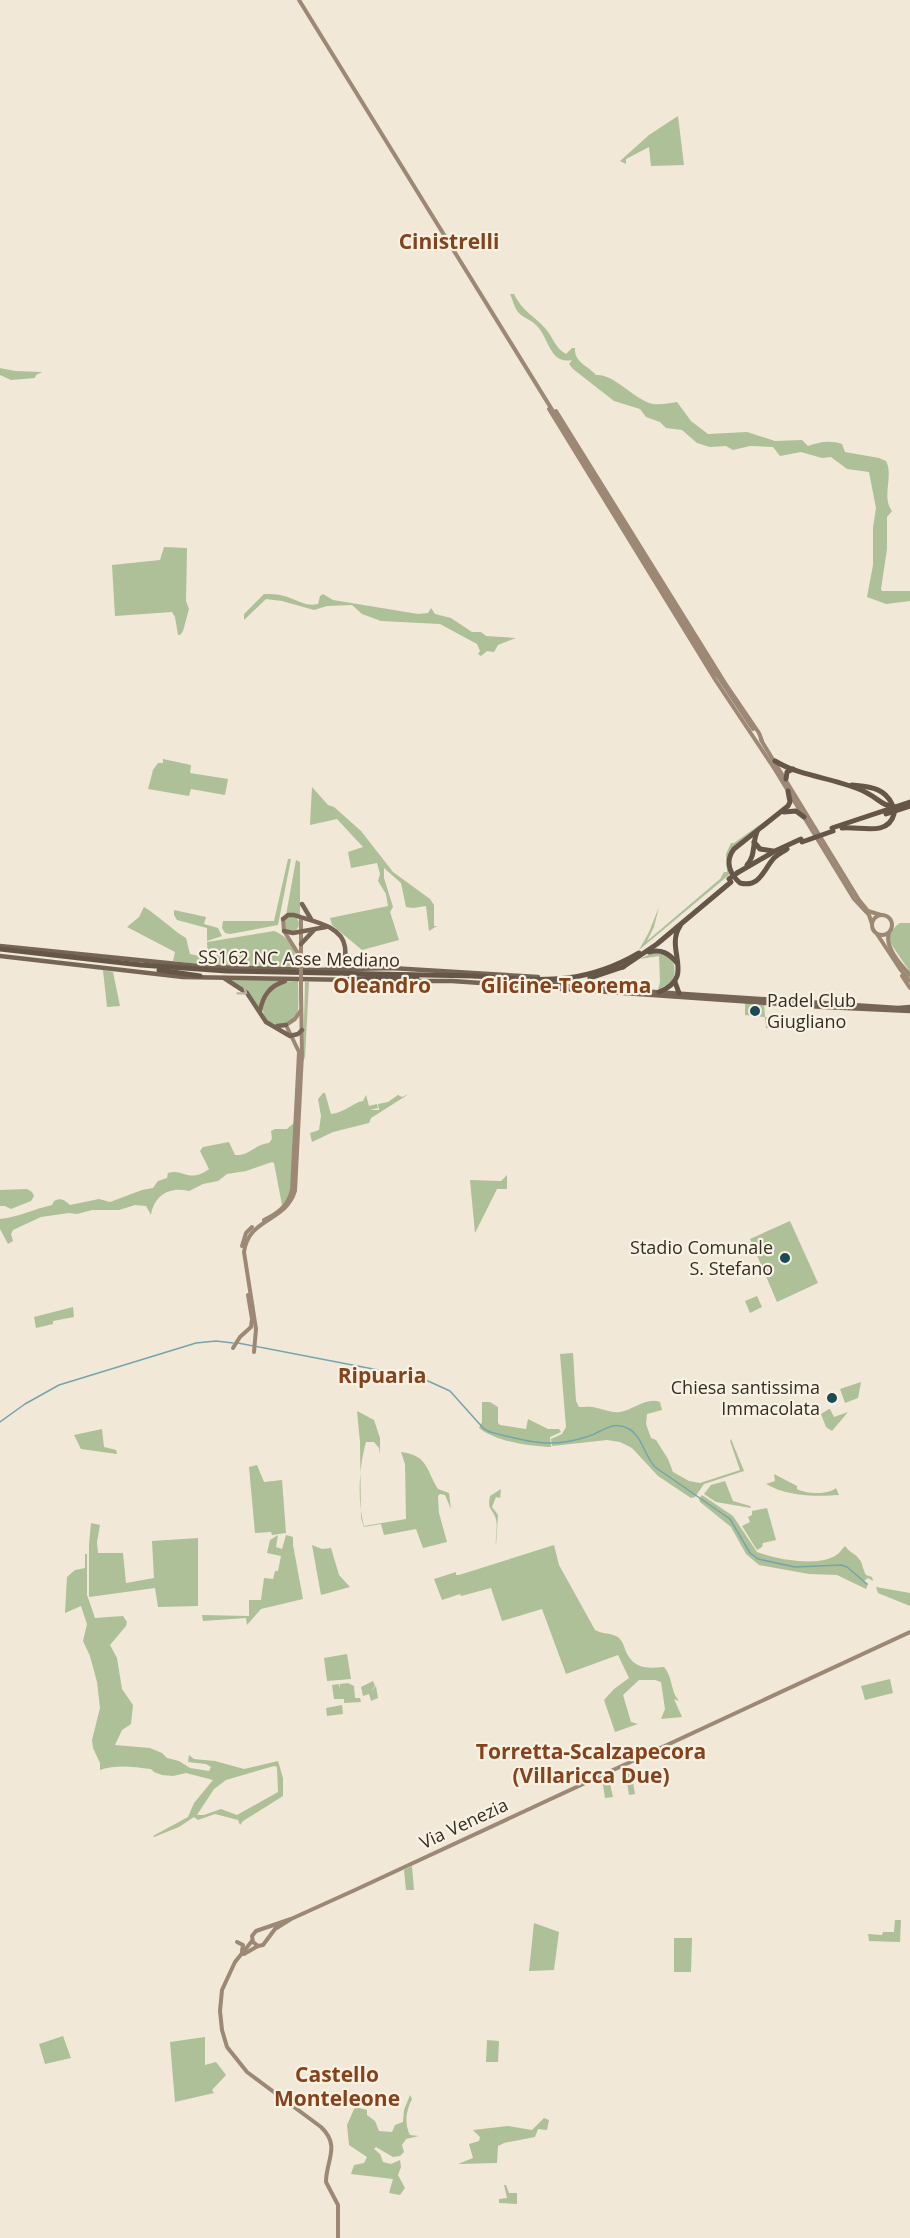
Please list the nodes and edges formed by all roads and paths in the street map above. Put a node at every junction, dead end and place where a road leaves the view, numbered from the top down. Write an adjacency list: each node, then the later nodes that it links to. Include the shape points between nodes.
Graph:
1 (299, 0): 2 (main road)
2 (541, 392): 3 (main road); 3 (main road)
3 (716, 674): 4 (main road); 8 (main road)
4 (775, 761): 5 (highway); 6 (main road)
5 (793, 769): 6 (highway, via 786,772); 7 (highway)
6 (786, 779): 27 (main road, via 859,900 868,911)
7 (841, 784): 9 (highway); 11 (highway, via 878,789)
8 (788, 790): 12 (highway, via 790,802); 14 (main road)
9 (872, 797): 11 (highway, via 885,806); 15 (highway, via 873,806)
10 (910, 804): 11 (highway, SS162 NC Asse Mediano); 16 (highway, SS162 NC Asse Mediano)
11 (894, 805): 15 (highway, SS162 NC Asse Mediano)
12 (782, 813): 14 (highway, via 792,810); 18 (highway)
13 (894, 814): 16 (highway, via 882,829)
14 (804, 817): 32 (main road)
15 (865, 817): 17 (highway, SS162 NC Asse Mediano)
16 (842, 828): 17 (highway, SS162 NC Asse Mediano)
17 (832, 830): 19 (highway, SS162 NC Asse Mediano, bridge)
18 (758, 831): 20 (highway); 21 (highway, via 730,855 729,868 740,883 756,882 772,860)
19 (802, 840): 21 (highway, SS162 NC Asse Mediano); 22 (highway, SS162 NC Asse Mediano)
20 (754, 842): 22 (highway, via 764,851); 23 (highway, via 753,856)
21 (787, 849): 24 (highway, SS162 NC Asse Mediano)
22 (775, 851): 23 (highway, SS162 NC Asse Mediano)
23 (744, 869): 24 (highway, SS162 NC Asse Mediano)
24 (738, 875): 25 (highway, SS162 NC Asse Mediano, bridge)
25 (730, 880): 29 (highway, SS162 NC Asse Mediano); 42 (highway, SS162 NC Asse Mediano)
26 (302, 904): 31 (main road)
27 (880, 915): 32 (main road); 37 (main road, via 892,922)
28 (302, 918): 30 (main road, via 291,915); 31 (main road); 35 (main road)
29 (687, 918): 42 (highway, SS162 NC Asse Mediano); 44 (highway, via 676,935)
30 (283, 919): 36 (main road)
31 (312, 921): 33 (main road)
32 (872, 924): 38 (main road)
33 (329, 927): 34 (main road); 41 (main road, via 341,936)
34 (316, 929): 35 (main road); 39 (main road)
35 (301, 931): 36 (main road); 39 (main road)
36 (284, 932): 43 (main road)
37 (889, 932): 38 (main road); 51 (main road, via 889,945)
38 (877, 933): 47 (main road)
39 (301, 944): 43 (main road)
40 (0, 951): 45 (highway, SS162 NC Asse Mediano); 46 (main road); 48 (highway, SS162 NC Asse Mediano); 52 (main road, via 173,976)
41 (345, 952): 49 (main road, via 335,965); 50 (main road)
42 (639, 955): 44 (highway, via 662,951); 55 (highway, SS162 NC Asse Mediano, bridge, via 604,971 574,978); 55 (highway, SS162 NC Asse Mediano, bridge, via 594,978 561,983)
43 (301, 958): 64 (main road, bridge)
44 (677, 964): 59 (highway)
45 (141, 965): 46 (highway); 55 (highway, SS162 NC Asse Mediano)
46 (207, 967): 49 (main road)
47 (900, 969): 58 (main road); 60 (main road)
48 (159, 970): 52 (highway); 54 (highway, SS162 NC Asse Mediano)
49 (322, 970): 50 (main road)
50 (351, 970): 61 (main road, via 392,968 517,975 563,986)
51 (910, 975)
52 (200, 976): 53 (main road)
53 (222, 977): 56 (main road); 65 (main road, one-way to 65, via 247,993)
54 (420, 977): 55 (highway, SS162 NC Asse Mediano); 57 (highway)
55 (475, 977)
56 (293, 979): 57 (main road); 65 (main road, via 272,987)
57 (350, 979): 63 (main road, via 452,981 824,1007)
58 (910, 981)
59 (675, 982): 61 (highway); 62 (highway)
60 (910, 988)
61 (659, 992): 62 (main road)
62 (679, 993): 63 (main road)
63 (909, 1008)
64 (301, 1009): 66 (main road); 68 (main road)
65 (260, 1011): 67 (main road, via 266,1022)
66 (286, 1025): 67 (main road); 69 (main road)
67 (274, 1026): 69 (main road)
68 (302, 1030): 69 (main road); 71 (main road, via 295,1191 289,1205 254,1229 245,1243 256,1325)
69 (291, 1036): 70 (main road, via 299,1052 292,1190 281,1209 252,1227 243,1242 241,1252 252,1323)
70 (234, 1347)
71 (254, 1352)
72 (910, 1632): 73 (main road, Via Venezia)
73 (291, 1919): 74 (main road, Via Venezia); 75 (main road, Via Venezia, via 274,1929)
74 (257, 1931): 75 (main road, via 265,1933); 76 (main road)
75 (267, 1939): 78 (main road)
76 (252, 1941): 78 (main road); 79 (main road)
77 (237, 1942): 80 (main road, via 243,1948)
78 (258, 1946): 79 (main road)
79 (241, 1956): 80 (main road)
80 (235, 1962): 81 (main road, via 220,2000 227,2047 248,2072 321,2127 330,2139 332,2150 326,2182 339,2205)
81 (338, 2238)

